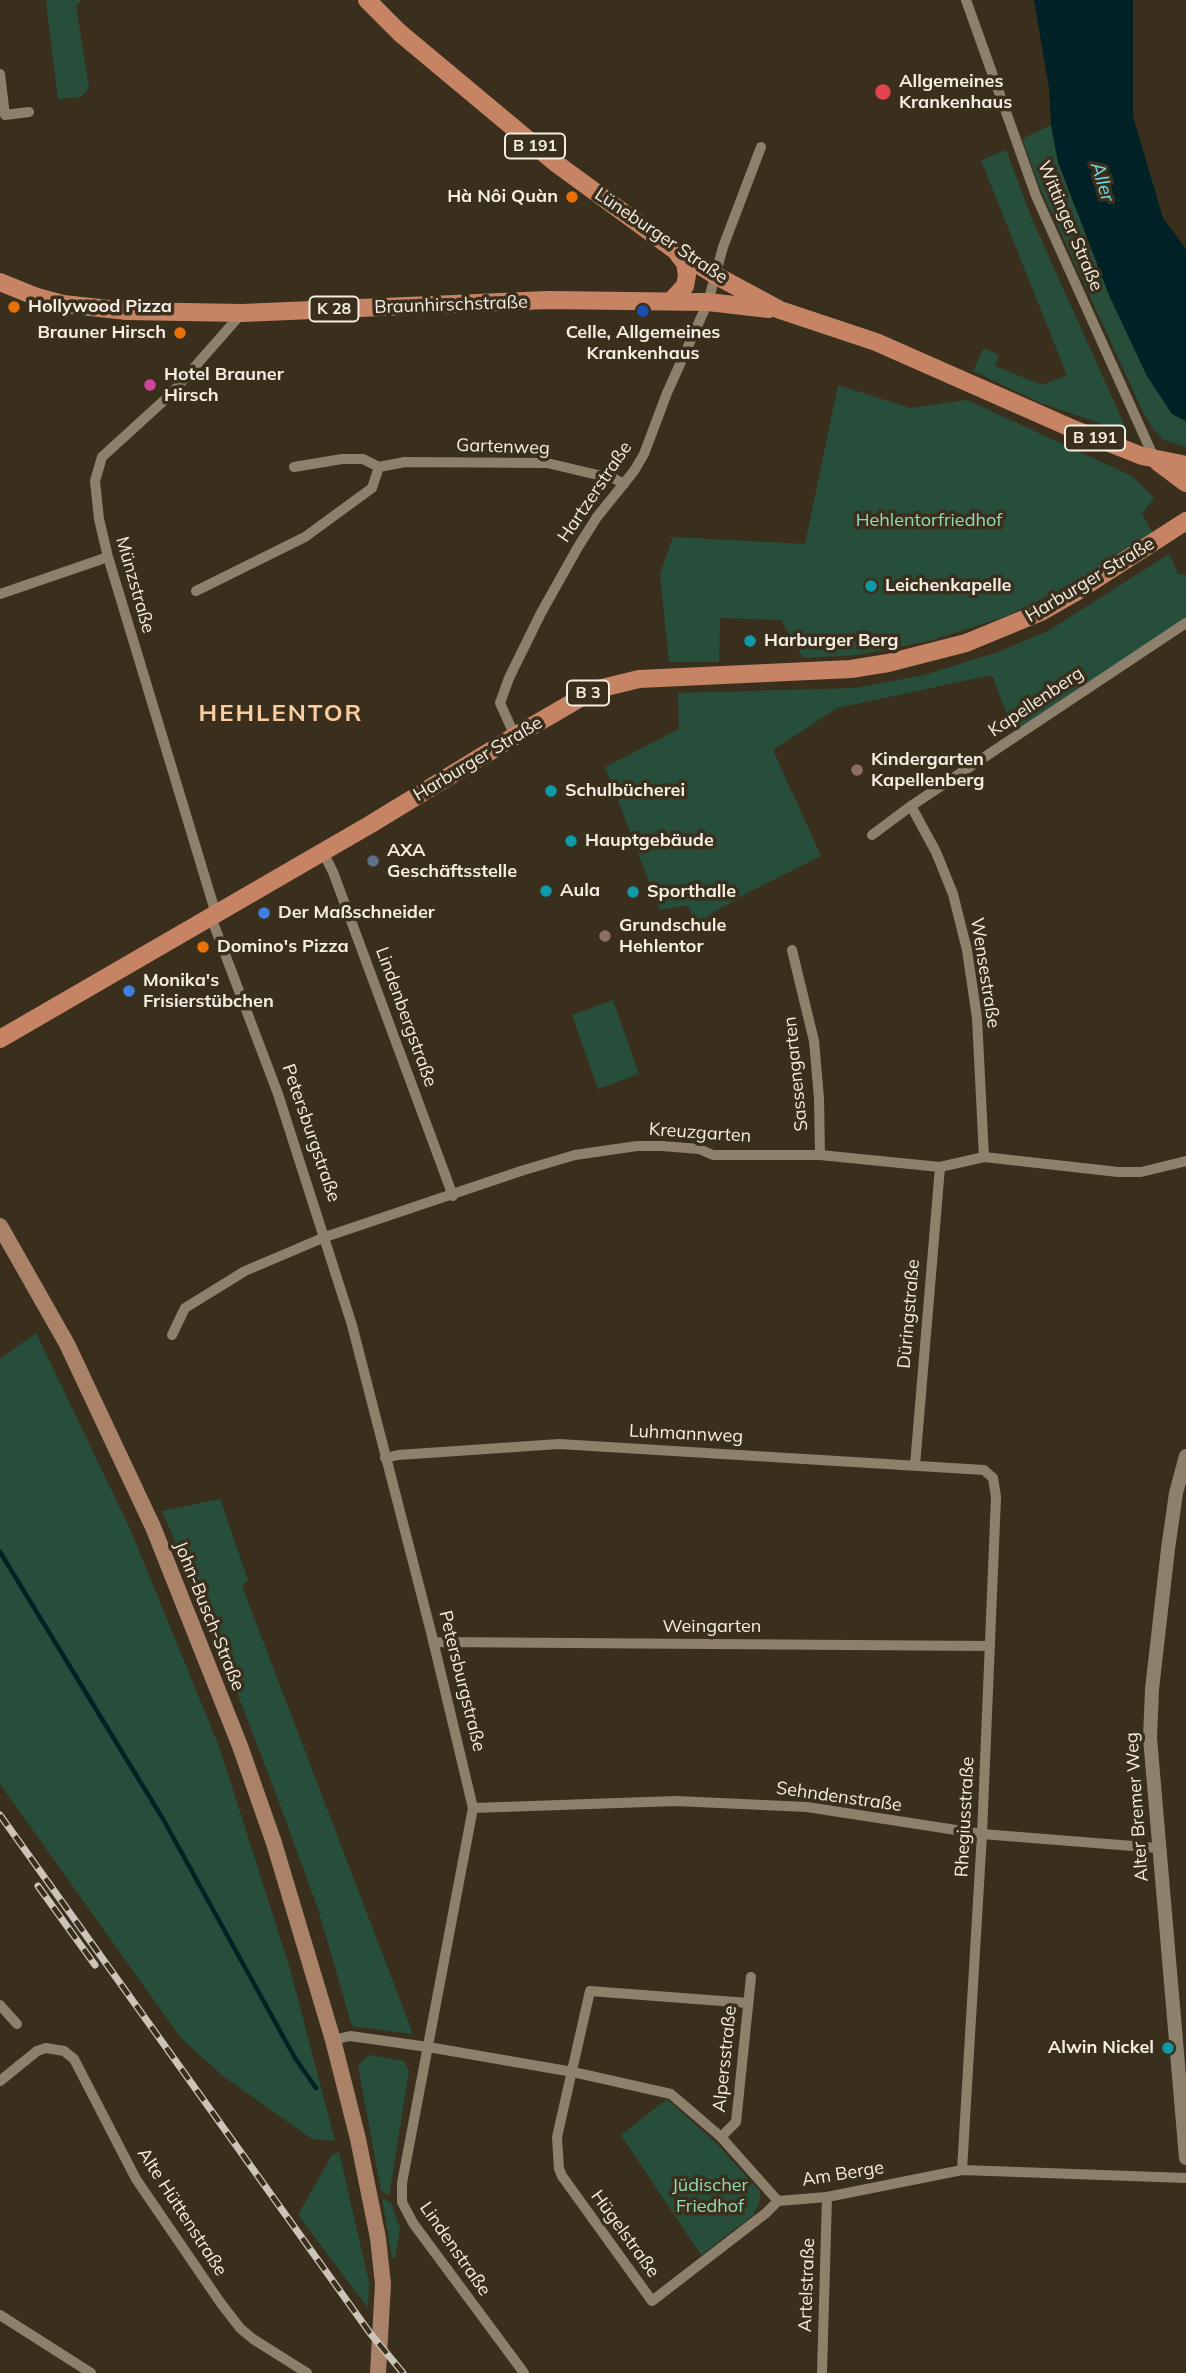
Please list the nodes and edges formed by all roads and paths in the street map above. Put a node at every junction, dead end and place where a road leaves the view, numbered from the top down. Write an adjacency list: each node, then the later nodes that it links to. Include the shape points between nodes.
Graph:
1 (367, 0): 6 (main road, Lüneburger Straße / B 191, via 520,134)
2 (966, 0): 13 (street, Wittinger Straße, via 1036,196)
3 (0, 74): 4 (street, via 5,115)
4 (29, 112)
5 (761, 147): 7 (street, Hartzerstraße)
6 (676, 251): 7 (main road, Lüneburger Straße / B 191); 9 (main road, via 687,275 680,294)
7 (715, 275): 10 (street, Hartzerstraße); 11 (main road, Lüneburger Straße / B 191)
8 (0, 282): 12 (main road, Braunhirschstraße / K 28, via 37,297 95,309)
9 (671, 301): 10 (main road, Braunhirschstraße); 12 (main road, Braunhirschstraße / K 28, via 548,300)
10 (708, 302): 11 (main road, Braunhirschstraße); 18 (street, Hartzerstraße, via 644,454)
11 (780, 310): 13 (main road, Lüneburger Straße / B 191, via 876,342)
12 (242, 313): 20 (street, Münzstraße, via 170,395 102,457 95,481 96,499)
13 (1155, 460): 14 (main road, Lüneburger Straße / B 191); 17 (main road, Lüneburger Straße / B 191)
14 (1186, 465)
15 (294, 467): 16 (street, Gartenweg, via 342,459 363,459)
16 (379, 467): 18 (street, Gartenweg, via 405,462 547,463); 21 (street, via 372,488 305,537)
17 (1186, 483)
18 (624, 484): 24 (street, Hartzerstraße, via 578,547 509,678 500,703)
19 (1186, 521): 24 (main road, Harburger Straße / B 3, via 1041,612 966,643 851,669 623,681 594,690)
20 (108, 557): 22 (street); 28 (street, Münzstraße)
21 (196, 592)
22 (0, 594)
23 (1186, 624): 25 (street, Kapellenberg)
24 (515, 736): 27 (main road, Harburger Straße / B 3)
25 (911, 806): 26 (street, Kapellenberg); 32 (street, Wensestraße, via 953,894 967,950 977,1018)
26 (872, 835)
27 (323, 852): 28 (main road, Harburger Straße / B 3); 35 (street, Lindenbergstraße)
28 (213, 916): 30 (main road, Harburger Straße / B 3); 37 (street, Petersburgstraße)
29 (792, 950): 31 (street, Sassengarten, via 814,1041)
30 (0, 1039)
31 (820, 1155): 34 (street, Kreuzgarten); 35 (street, Kreuzgarten, via 713,1154 699,1149 637,1146 575,1155)
32 (984, 1157): 33 (street, Kreuzgarten, via 1118,1172 1142,1172); 34 (street, Kreuzgarten)
33 (1186, 1161)
34 (940, 1167): 41 (street, Düringstraße)
35 (453, 1196): 37 (street, Kreuzgarten)
36 (0, 1226): 52 (main road, John-Busch-Straße, via 67,1344 153,1527 270,1831)
37 (326, 1237): 38 (street, Kreuzgarten, via 245,1271 185,1308); 40 (street, Petersburgstraße)
38 (172, 1335)
39 (1186, 1456): 47 (street, Alter Bremer Weg, via 1176,1493 1152,1689 1150,1738)
40 (385, 1458): 41 (street, Luhmannweg, via 559,1444); 43 (street, Petersburgstraße)
41 (915, 1465): 42 (street, Luhmannweg)
42 (984, 1470): 44 (street, Rhegiusstraße, via 993,1478 996,1497)
43 (433, 1642): 44 (street, Weingarten); 45 (street, Petersburgstraße)
44 (990, 1646): 46 (street, Rhegiusstraße)
45 (473, 1808): 46 (street, Sehndenstraße, via 676,1801 807,1807); 53 (street, Petersburgstraße)
46 (982, 1834): 47 (street, Sehndenstraße); 58 (street, Rhegiusstraße)
47 (1158, 1848): 57 (street, Alter Bremer Weg)
48 (751, 1977): 49 (street, Alpersstraße)
49 (748, 2003): 54 (street, via 590,1991); 56 (street, Alpersstraße, via 736,2122)
50 (0, 2005): 51 (street)
51 (17, 2024)
52 (333, 2040): 53 (street, via 350,2036); 65 (main road, via 377,2238 383,2284)
53 (428, 2047): 54 (street); 66 (street, Lindenstraße, via 402,2202)
54 (573, 2073): 56 (street, via 671,2094); 61 (street, Hügelstraße, via 557,2137 559,2169 652,2301)
55 (0, 2081): 64 (street, Alte Hüttenstraße, via 37,2051 54,2048 74,2059 136,2179 240,2328)
56 (720, 2137): 61 (street)
57 (1186, 2158)
58 (962, 2170): 59 (street, Am Berge); 60 (street, Am Berge)
59 (1186, 2178)
60 (827, 2197): 61 (street, Am Berge); 67 (street, Artelstraße)
61 (778, 2201)
62 (0, 2315): 63 (street)
63 (91, 2373)
64 (307, 2373)
65 (378, 2373)
66 (524, 2373)
67 (822, 2373)

